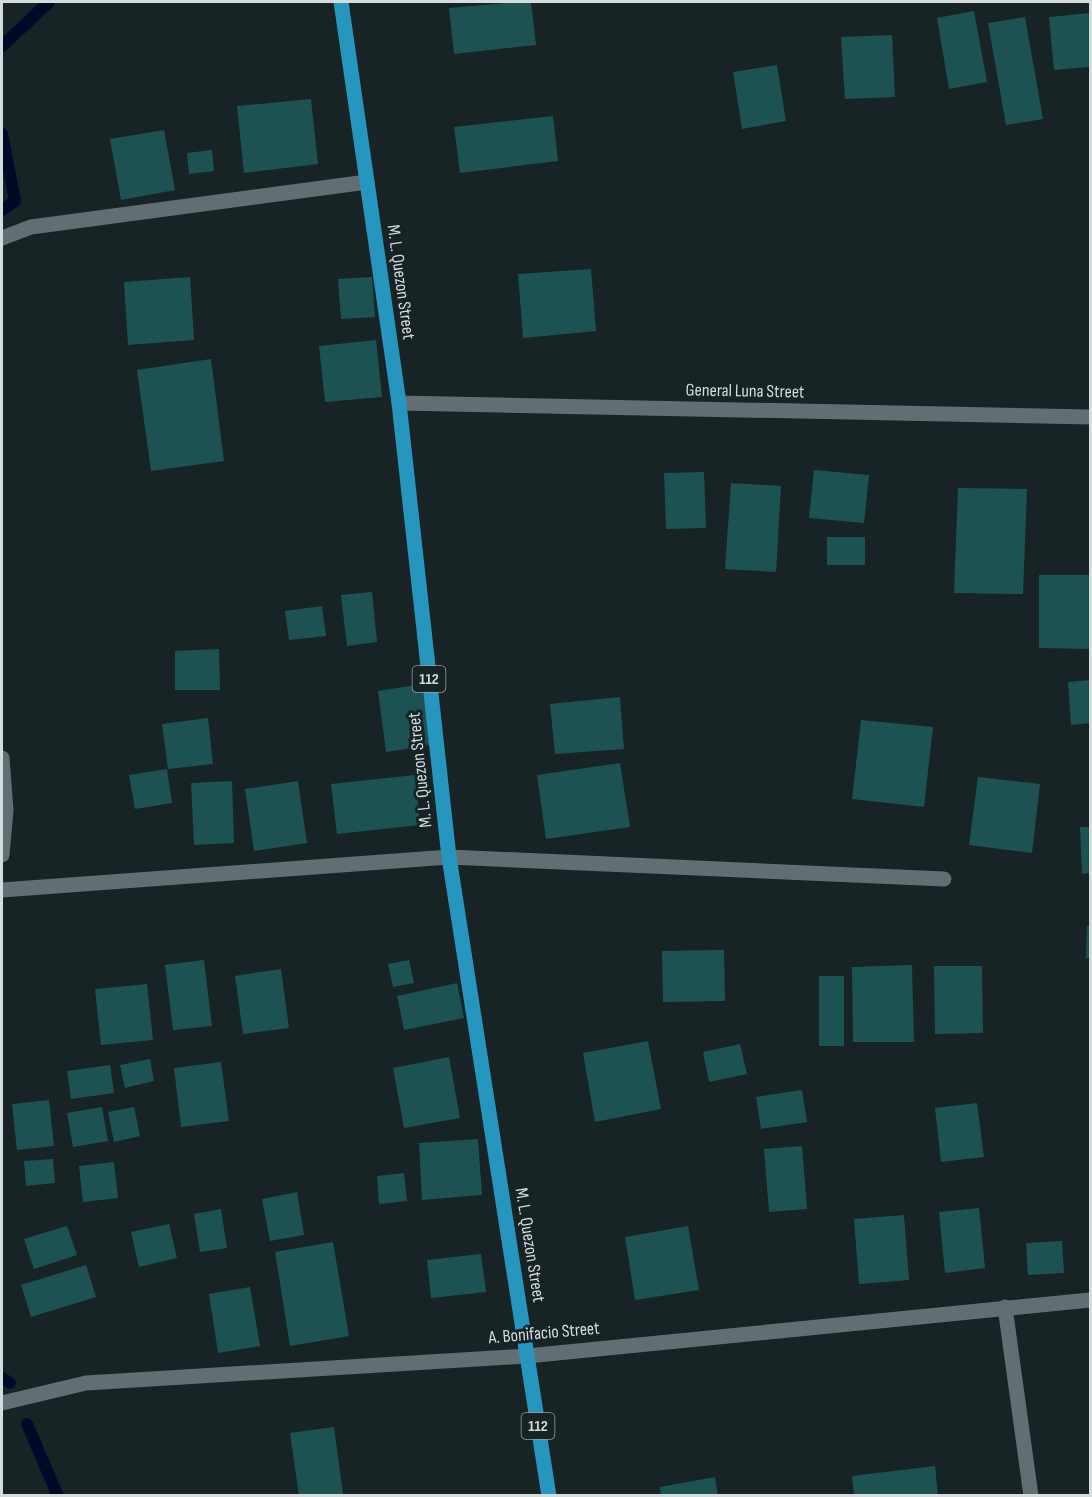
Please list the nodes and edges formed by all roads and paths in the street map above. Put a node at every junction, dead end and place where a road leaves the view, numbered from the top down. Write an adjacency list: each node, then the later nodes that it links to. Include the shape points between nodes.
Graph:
1 (341, 2): 2 (main road, M. L. Quezon Street / 112)
2 (367, 182): 3 (street, via 31,227); 4 (main road, M. L. Quezon Street / 112)
3 (2, 238)
4 (399, 403): 5 (street, General Luna Street); 8 (main road, M. L. Quezon Street / 112)
5 (1090, 417)
6 (2, 758): 7 (street, via 6,810)
7 (2, 855)
8 (449, 857): 9 (street); 10 (street); 13 (main road, M. L. Quezon Street / 112)
9 (944, 879)
10 (2, 890)
11 (1090, 1300): 12 (street, A. Bonifacio Street)
12 (1005, 1307): 13 (street, A. Bonifacio Street); 16 (street)
13 (527, 1356): 14 (street, A. Bonifacio Street, via 86,1383); 15 (main road, M. L. Quezon Street / 112)
14 (2, 1403)
15 (549, 1496)
16 (1031, 1496)

